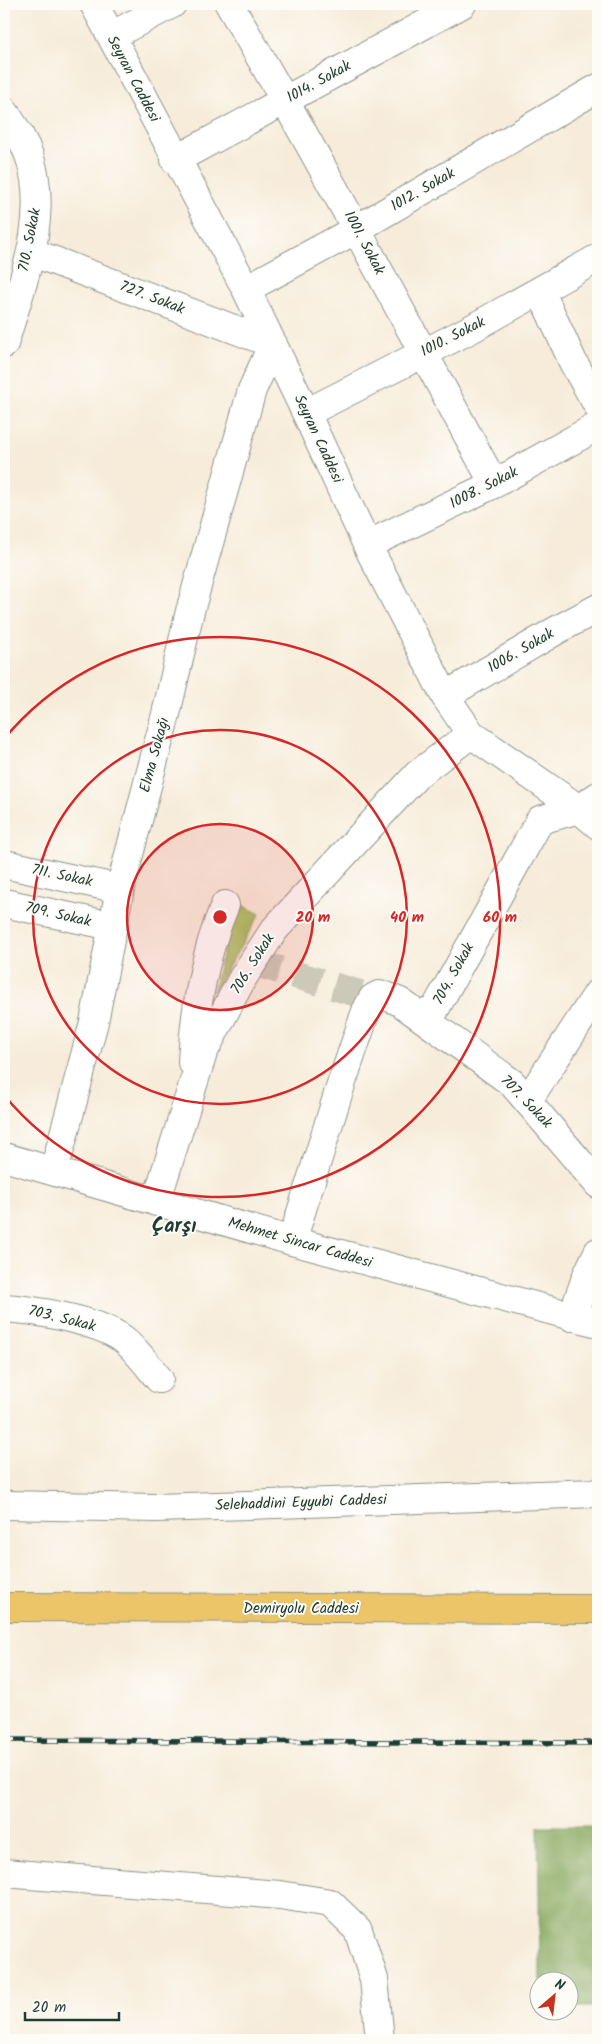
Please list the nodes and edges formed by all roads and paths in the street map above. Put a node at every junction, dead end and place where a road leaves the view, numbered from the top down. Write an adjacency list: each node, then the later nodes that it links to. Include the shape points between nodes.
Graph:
1 (94, 4): 5 (street, Seyran Caddesi)
2 (172, 4): 5 (street)
3 (229, 4): 7 (street, 1001. Sokak)
4 (462, 4): 7 (street, 1014. Sokak)
5 (111, 36): 9 (street, Seyran Caddesi)
6 (598, 88): 10 (street, 1012. Sokak)
7 (286, 100): 9 (street, 1014. Sokak); 10 (street, 1001. Sokak)
8 (4, 111): 11 (street, 710. Sokak, via 30,158 36,187 38,209)
9 (175, 160): 13 (street, Seyran Caddesi)
10 (357, 228): 13 (street, 1012. Sokak); 17 (street, 1001. Sokak)
11 (31, 252): 15 (street, 710. Sokak); 16 (street, 727. Sokak)
12 (598, 258): 14 (street, 1010. Sokak)
13 (246, 289): 16 (street, Seyran Caddesi)
14 (541, 292): 17 (street, 1010. Sokak); 18 (street, via 573,362)
15 (4, 344)
16 (273, 344): 19 (street, Seyran Caddesi); 28 (street, Elma Sokağı, via 252,390 190,611)
17 (423, 353): 19 (street, 1010. Sokak); 21 (street, 1001. Sokak)
18 (598, 406)
19 (306, 413): 22 (street, Seyran Caddesi)
20 (598, 426): 21 (street, 1008. Sokak)
21 (494, 484): 22 (street, 1008. Sokak)
22 (367, 545): 24 (street, Seyran Caddesi)
23 (598, 608): 24 (street, 1006. Sokak)
24 (445, 696): 25 (street, Seyran Caddesi)
25 (471, 734): 26 (street, Seyran Caddesi); 34 (street, 706. Sokak, via 418,774 274,930 242,979 203,1053)
26 (592, 810): 33 (street, 704. Sokak, via 540,820 434,1011)
27 (4, 864): 28 (street, 711. Sokak)
28 (120, 889): 31 (street, Elma Sokağı)
29 (4, 903): 31 (street, 709. Sokak)
30 (225, 905): 34 (street, via 200,991)
31 (112, 926): 37 (street, Elma Sokağı, via 94,1022)
32 (598, 993): 35 (street)
33 (418, 1015): 35 (street, 707. Sokak, via 512,1083); 40 (street, 704. Sokak, via 386,996 373,998 339,1091)
34 (191, 1091): 39 (street, 706. Sokak)
35 (528, 1100): 38 (street, 707. Sokak)
36 (4, 1157): 37 (street, Mehmet Sincar Caddesi)
37 (54, 1171): 39 (street, Mehmet Sincar Caddesi)
38 (598, 1184)
39 (156, 1202): 40 (street, Mehmet Sincar Caddesi)
40 (292, 1241): 43 (street, Mehmet Sincar Caddesi)
41 (598, 1252): 43 (street)
42 (4, 1308): 45 (street, 703. Sokak, via 73,1319 102,1329 123,1339)
43 (572, 1317): 44 (street, Mehmet Sincar Caddesi)
44 (598, 1323)
45 (159, 1379)
46 (598, 1493): 47 (street, Selehaddini Eyyubi Caddesi, via 156,1508)
47 (4, 1505)
48 (4, 1607): 49 (main road, Demiryolu Caddesi)
49 (598, 1609)
50 (4, 1873): 51 (street, via 280,1894 330,1903 358,1930 374,1979)
51 (380, 2040)

